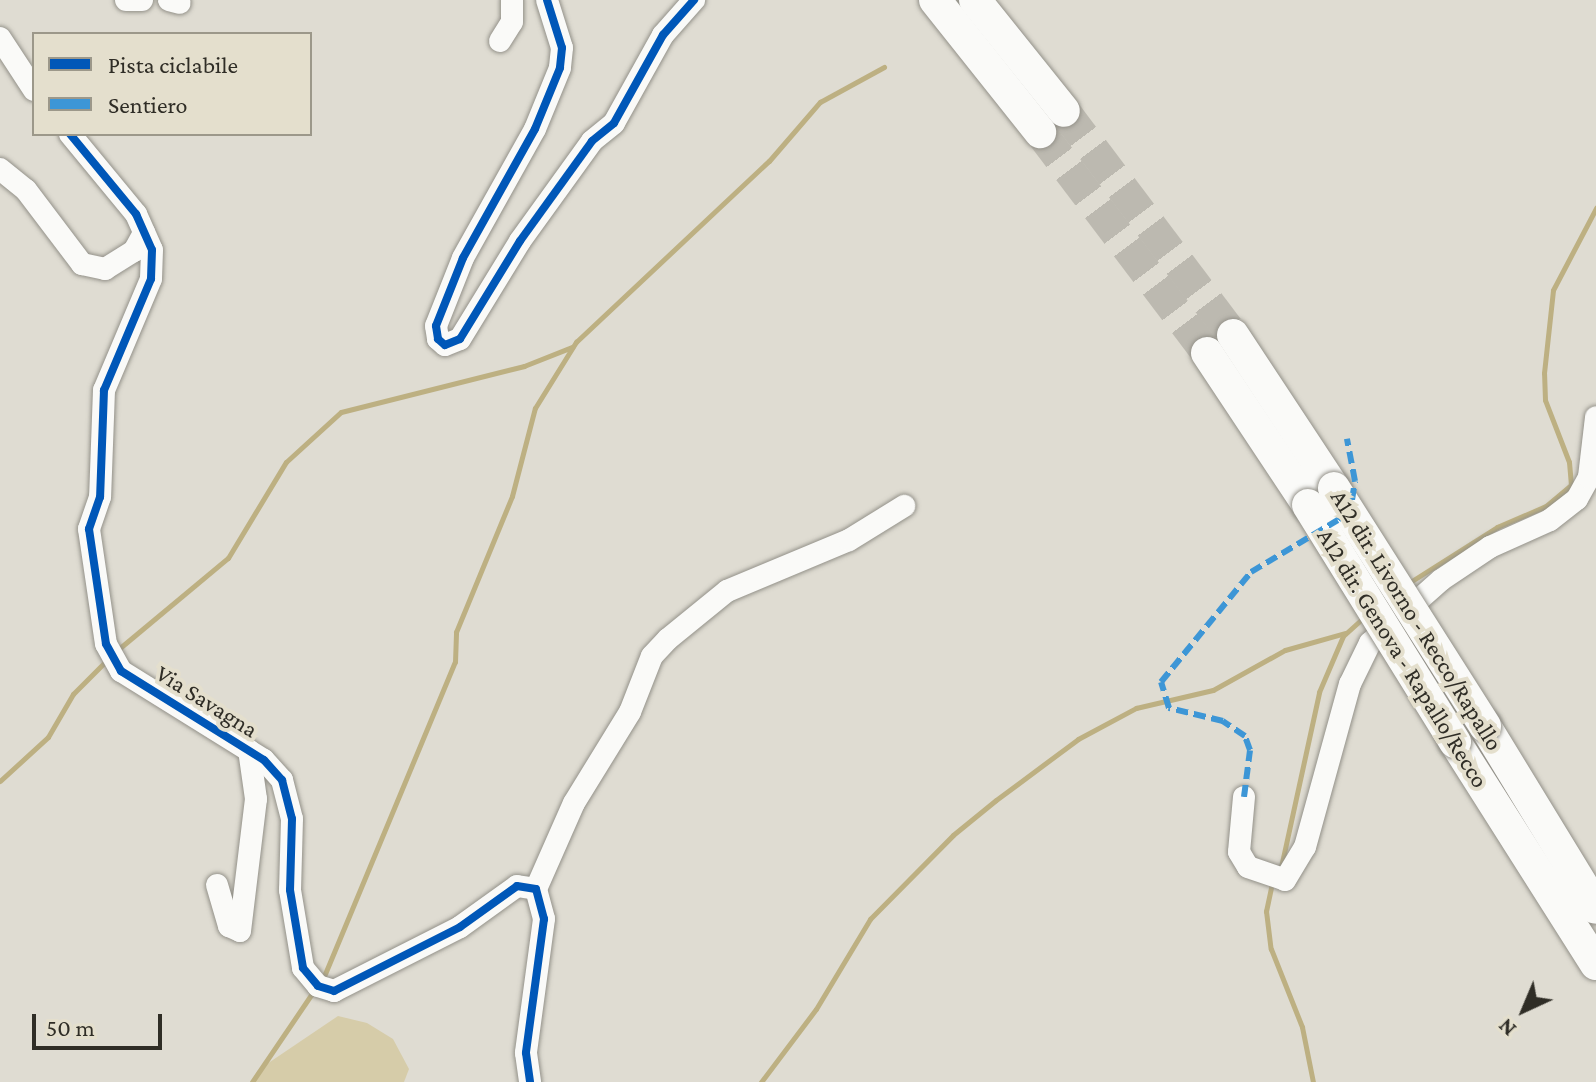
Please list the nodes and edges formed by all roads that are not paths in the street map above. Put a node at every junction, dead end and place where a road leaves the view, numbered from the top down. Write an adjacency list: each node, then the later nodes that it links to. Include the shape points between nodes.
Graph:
1 (126, 0): 2 (street)
2 (142, 0)
3 (512, 0): 9 (street, via 512,22)
4 (547, 0): 5 (street, via 562,48 560,68 535,129 463,258 436,326 445,345 460,339 520,241 592,141 614,123 663,35)
5 (694, 0)
6 (935, 0): 12 (highway)
7 (975, 0): 11 (highway)
8 (0, 38): 10 (street)
9 (500, 41)
10 (32, 87)
11 (1064, 111)
12 (1040, 132)
13 (72, 136): 15 (street, Via Savagna, via 136,214)
14 (0, 169): 15 (street, via 26,190 82,264 105,269 134,251)
15 (144, 233): 20 (street, Via Savagna, via 152,250 151,279 104,390 100,497 89,529 106,644 121,671)
16 (1220, 344): 18 (highway, A12 dir. Genova - Rapallo/Recco)
17 (1596, 417): 21 (street, via 1589,477 1577,499 1550,520 1490,547 1441,580 1370,643 1350,684 1305,847 1285,880 1248,867 1239,852)
18 (1321, 497): 24 (highway, A12 dir. Livorno - Recco/Rapallo, bridge, via 1485,726); 25 (highway, A12 dir. Genova - Rapallo/Recco, bridge, via 1455,742)
19 (904, 506): 23 (street, via 849,540 727,591 668,639 652,656 630,712 574,803)
20 (249, 750): 22 (street, via 256,799 240,931 229,926); 23 (street, Via Savagna, via 282,780 292,819 290,890 303,968 318,986 334,991 460,927 517,886)
21 (1244, 797)
22 (217, 885)
23 (536, 889): 26 (street, via 544,919 528,1029)
24 (1596, 908)
25 (1596, 964)
26 (530, 1082)

